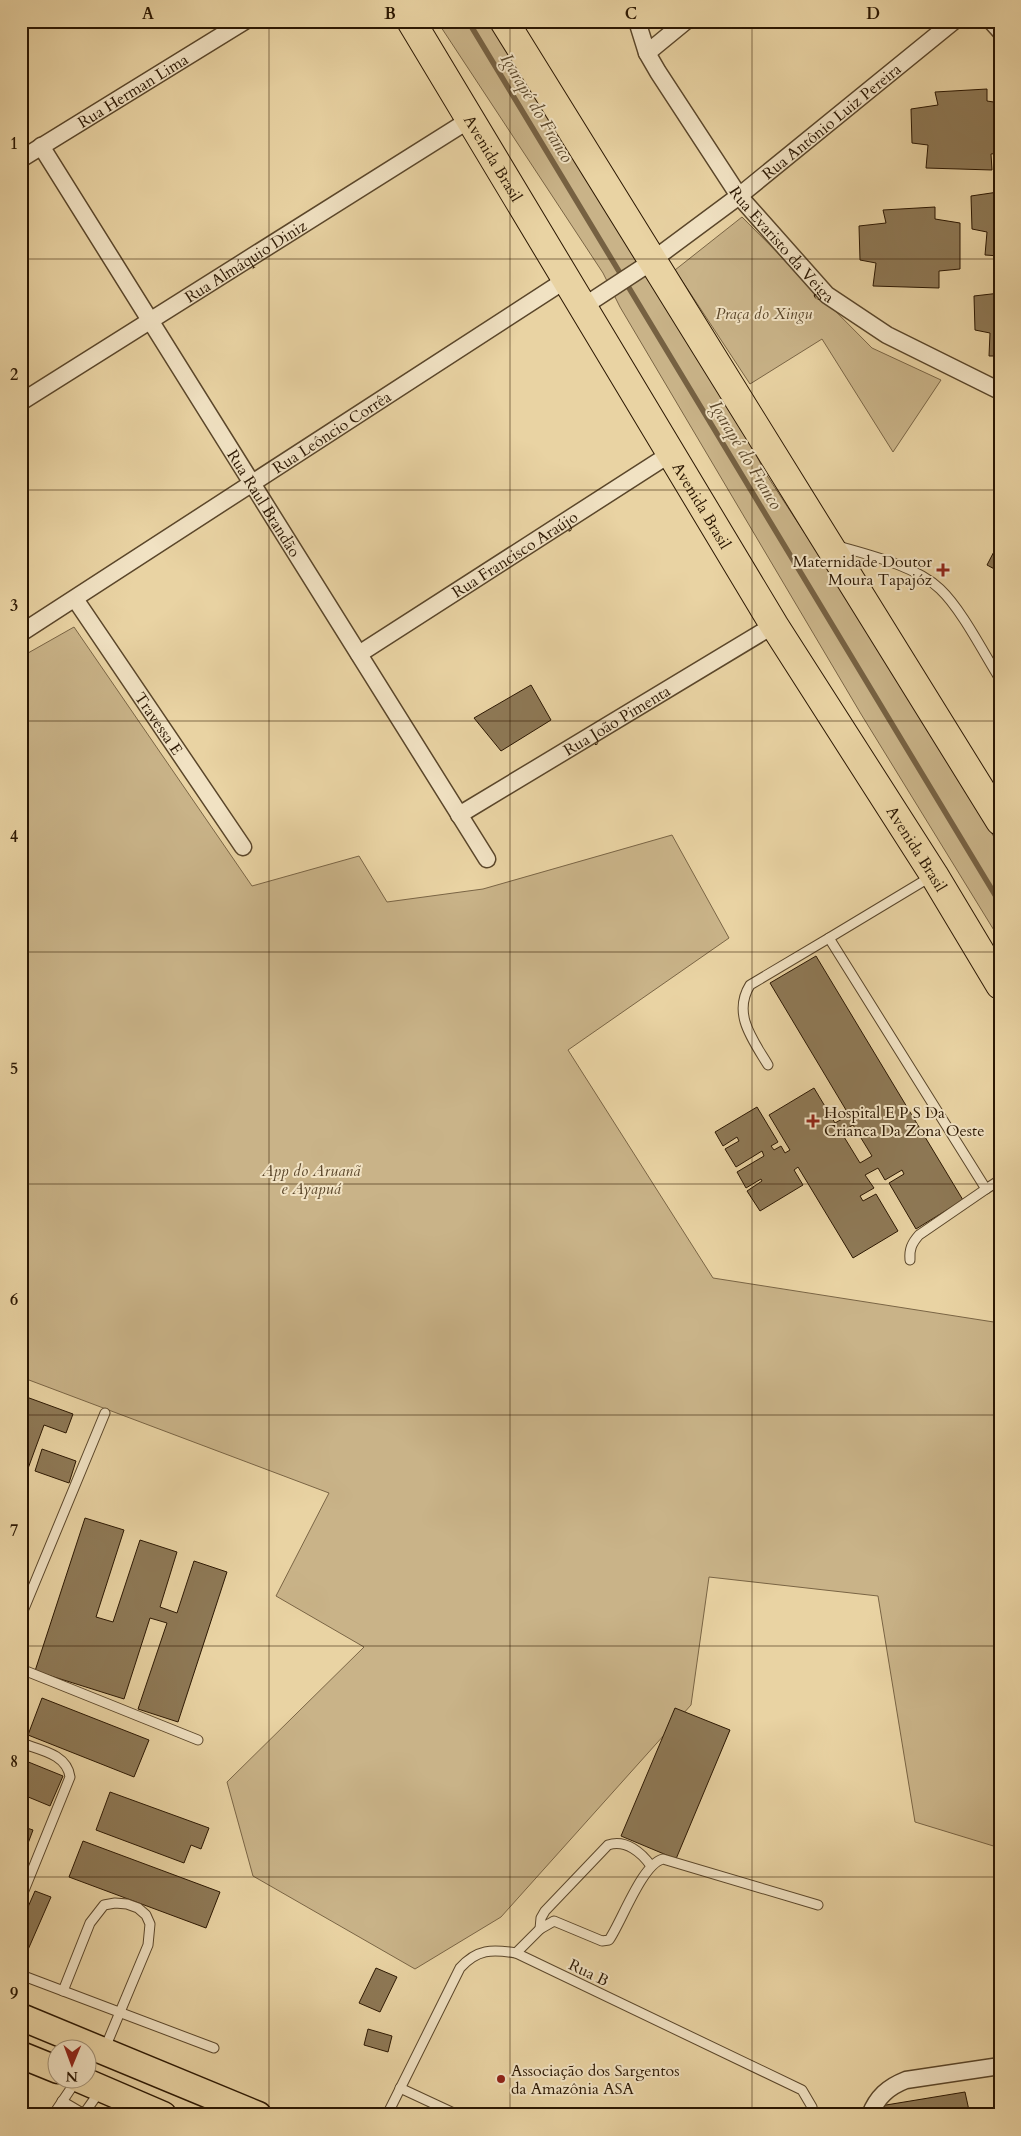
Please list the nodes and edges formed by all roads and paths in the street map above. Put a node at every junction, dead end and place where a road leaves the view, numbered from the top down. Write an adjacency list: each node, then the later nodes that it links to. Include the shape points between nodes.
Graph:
1 (245, 21): 11 (street, Rua Herman Lima)
2 (411, 21): 10 (highway, Avenida Brasil)
3 (504, 21): 14 (highway)
4 (637, 21): 9 (street, Rua Evaristo da Veiga)
5 (686, 21): 9 (street)
6 (954, 21): 13 (street, Rua Antônio Luiz Pereira)
7 (991, 21): 8 (street)
8 (1000, 31)
9 (646, 53): 13 (street, Rua Evaristo da Veiga)
10 (469, 120): 15 (highway, Avenida Brasil); 17 (street, Rua Almáquio Diniz)
11 (42, 146): 12 (street, Rua Herman Lima); 17 (street, Rua Raul Brandão)
12 (21, 159)
13 (739, 196): 14 (street, Rua Antônio Luiz Pereira); 18 (street, Rua Evaristo da Veiga, via 827,294 887,335)
14 (647, 264): 16 (street, Rua Antônio Luiz Pereira); 22 (highway)
15 (567, 279): 16 (highway, Avenida Brasil); 21 (street, Rua Leôncio Corrêa)
16 (592, 301): 20 (highway, Avenida Brasil)
17 (152, 320): 19 (street, Rua Almáquio Diniz); 21 (street, Rua Raul Brandão)
18 (1000, 391)
19 (21, 402)
20 (670, 454): 24 (highway, Avenida Brasil); 26 (street, Rua Francisco Araújo)
21 (253, 483): 23 (street, Rua Leôncio Corrêa); 26 (street, Rua Raul Brandão)
22 (826, 543): 27 (lane, via 898,565 939,588); 29 (highway)
23 (75, 599): 25 (street, Rua Leôncio Corrêa); 30 (street, Travessa E)
24 (774, 625): 28 (street, Rua João Pimenta); 32 (highway, Avenida Brasil)
25 (21, 633)
26 (359, 654): 28 (street, Rua Raul Brandão)
27 (1000, 678)
28 (460, 815): 31 (street, Rua Raul Brandão)
29 (1000, 821)
30 (243, 847)
31 (487, 859)
32 (934, 874): 33 (lane); 34 (highway, Avenida Brasil)
33 (829, 938): 35 (lane, via 750,985 744,994 742,1006 747,1030); 37 (lane)
34 (1000, 984)
35 (768, 1066)
36 (1000, 1180): 37 (lane)
37 (986, 1189): 38 (lane, via 919,1235 912,1242)
38 (910, 1260)
39 (105, 1413): 40 (lane)
40 (25, 1597): 41 (lane)
41 (21, 1616)
42 (21, 1669): 43 (lane)
43 (198, 1740)
44 (21, 1742): 46 (lane, via 63,1760 69,1768 70,1777)
45 (651, 1866): 47 (lane, via 659,1860 667,1860); 48 (lane, via 609,1940 602,1941 558,1921); 48 (lane, via 633,1848 608,1845 545,1911)
46 (21, 1898)
47 (818, 1905)
48 (540, 1928): 49 (lane)
49 (516, 1953): 62 (lane, Rua B, via 484,1952 474,1955 460,1968); 70 (lane, Rua B, via 802,2090)
50 (21, 1975): 51 (lane)
51 (63, 1991): 52 (lane); 52 (lane, via 97,1913 104,1905 115,1902 128,1904 146,1915 151,1936)
52 (120, 2013): 54 (lane); 55 (lane)
53 (21, 2016): 55 (main road)
54 (214, 2048)
55 (104, 2051): 67 (main road)
56 (21, 2055): 57 (main road)
57 (48, 2066)
58 (1000, 2066): 71 (street, via 906,2080 892,2086 876,2101)
59 (98, 2087): 61 (main road)
60 (71, 2088): 63 (lane)
61 (101, 2088): 64 (lane); 66 (main road)
62 (400, 2088): 68 (lane, Rua B); 69 (lane)
63 (62, 2101): 64 (lane); 65 (lane)
64 (84, 2114)
65 (53, 2115)
66 (163, 2115)
67 (258, 2115)
68 (387, 2115)
69 (458, 2115)
70 (813, 2115)
71 (870, 2115)

